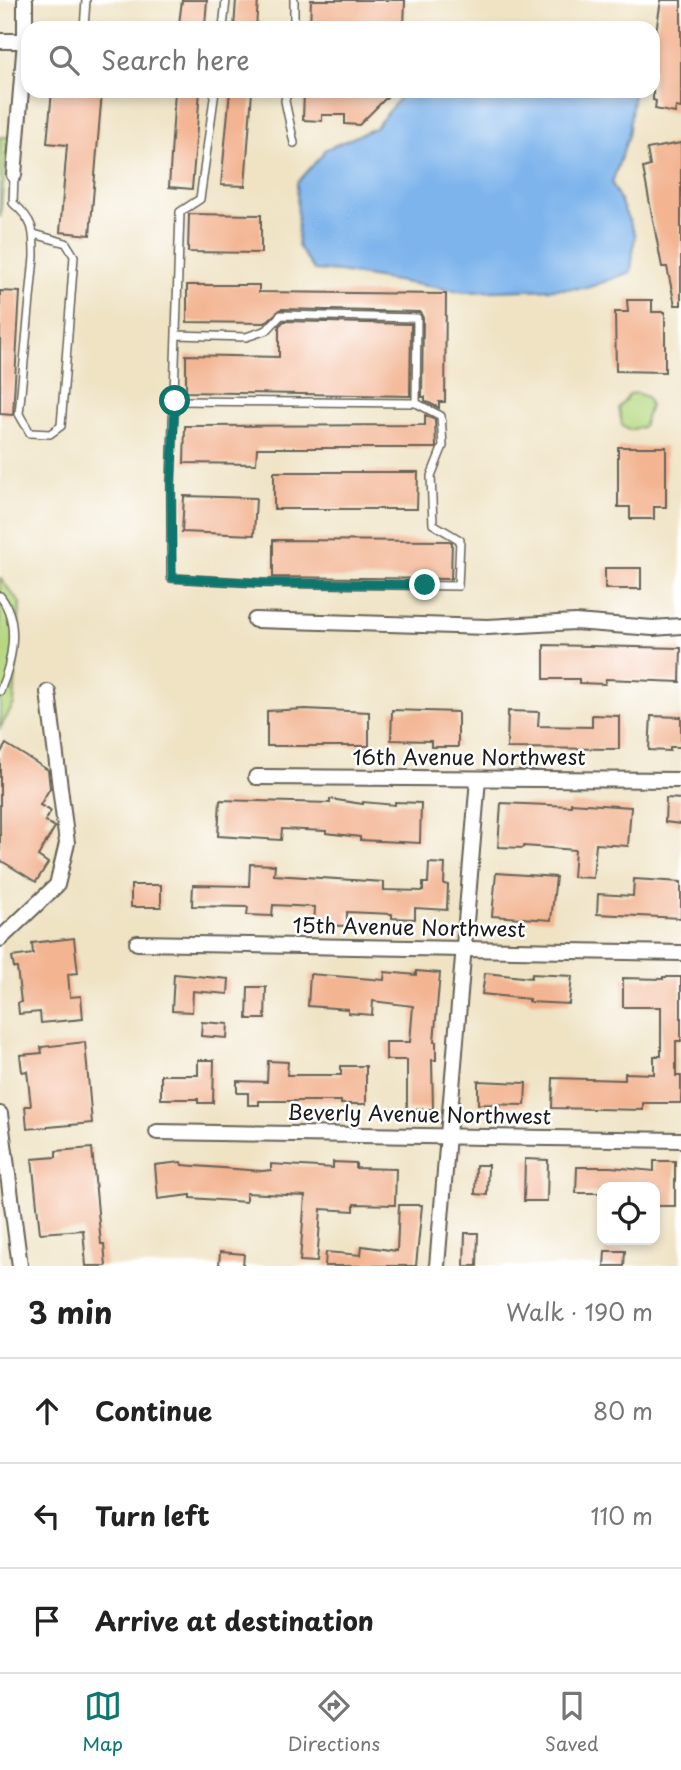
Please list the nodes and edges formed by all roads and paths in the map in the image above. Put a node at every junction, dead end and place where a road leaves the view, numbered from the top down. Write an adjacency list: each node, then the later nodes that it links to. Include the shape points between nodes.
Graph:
1 (25, 0): 5 (street)
2 (86, 0): 6 (lane)
3 (226, 0): 7 (lane)
4 (294, 0): 8 (lane)
5 (25, 21)
6 (84, 21)
7 (224, 21)
8 (294, 21)
9 (0, 41): 10 (street)
10 (21, 47)
11 (21, 94): 15 (street)
12 (214, 98): 17 (lane, via 200,199 180,212)
13 (286, 98): 14 (lane)
14 (294, 143)
15 (14, 175): 16 (lane, via 13,203 31,220)
16 (34, 234): 16 (lane, via 19,414 30,433 50,434 61,426 74,256 66,243)
17 (176, 335): 18 (lane); 19 (lane, via 246,337 267,330 281,315 417,318)
18 (175, 401): 19 (lane); 19 (lane, via 172,578 458,586 460,540 433,524 431,476 443,446 441,416)
19 (416, 403)
20 (0, 596): 23 (lane, via 12,616 10,663)
21 (255, 620): 22 (street, via 488,627 575,622)
22 (681, 626)
23 (0, 691)
24 (48, 692): 28 (street, via 67,843 57,885)
25 (256, 777): 26 (street, 16th Avenue Northwest)
26 (478, 779): 27 (street, 16th Avenue Northwest); 30 (street)
27 (681, 780)
28 (0, 939)
29 (137, 943): 30 (street, 15th Avenue Northwest)
30 (464, 951): 31 (street, 15th Avenue Northwest); 34 (street)
31 (681, 953)
32 (0, 1114): 36 (street)
33 (157, 1132): 34 (street, Beverly Avenue Northwest)
34 (448, 1138): 35 (street, Beverly Avenue Northwest); 37 (street)
35 (681, 1140)
36 (20, 1266)
37 (437, 1266)

